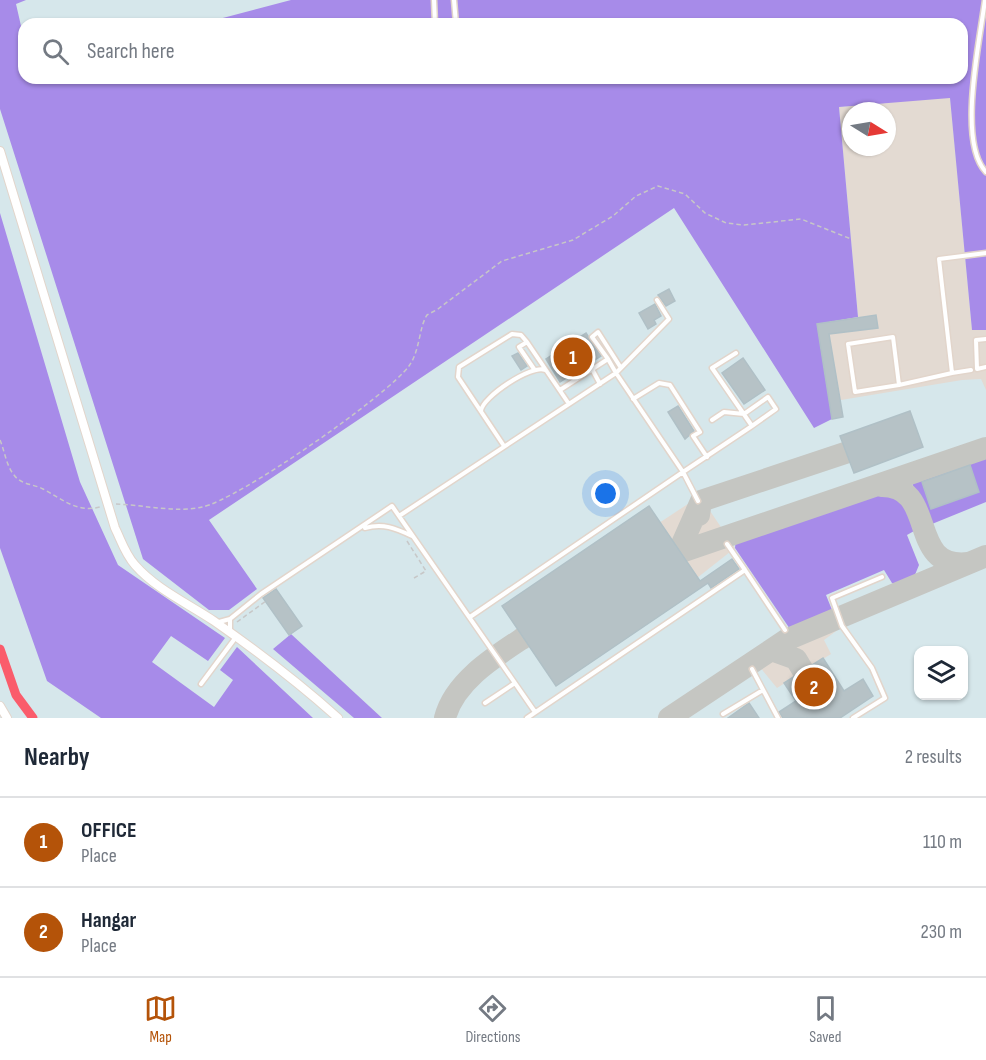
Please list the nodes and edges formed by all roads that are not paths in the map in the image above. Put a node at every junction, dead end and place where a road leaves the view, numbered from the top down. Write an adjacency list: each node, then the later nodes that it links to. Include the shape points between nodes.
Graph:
1 (434, 0): 4 (lane)
2 (454, 0): 5 (lane)
3 (985, 0): 7 (lane, via 971,134)
4 (435, 18)
5 (456, 18)
6 (0, 151): 43 (street, via 115,528 133,563 156,584)
7 (986, 172)
8 (986, 253): 21 (lane, via 939,259)
9 (657, 300): 15 (lane, via 669,320)
10 (986, 339): 14 (lane, via 976,340 977,369)
11 (527, 342): 16 (lane, via 519,347); 18 (lane); 27 (lane, via 512,333 459,367 458,377)
12 (736, 353): 28 (lane, via 712,368)
13 (608, 359): 15 (lane, via 592,337 598,332); 17 (lane); 20 (lane)
14 (986, 367)
15 (621, 368): 20 (lane)
16 (534, 369): 18 (lane); 27 (lane, via 485,400)
17 (592, 369): 22 (lane); 24 (lane)
18 (546, 370): 24 (lane)
19 (971, 370): 21 (lane)
20 (616, 373): 22 (lane); 25 (lane)
21 (952, 373): 23 (lane)
22 (600, 384): 26 (lane)
23 (899, 385): 23 (lane, via 855,392 848,344 893,337)
24 (560, 390): 26 (lane)
25 (633, 399): 32 (lane, via 658,384 670,385 700,432 693,436); 33 (lane)
26 (569, 404): 31 (lane)
27 (480, 412): 31 (lane)
28 (744, 414): 29 (lane, via 724,412); 30 (lane); 30 (lane, via 768,397 776,409)
29 (712, 420)
30 (752, 426): 32 (lane)
31 (504, 446): 35 (lane)
32 (706, 457): 33 (lane)
33 (683, 472): 34 (lane); 41 (lane)
34 (698, 501)
35 (399, 516): 36 (lane, via 392,506); 37 (lane)
36 (361, 529): 37 (lane, via 378,525); 42 (lane, via 261,594)
37 (413, 537): 41 (lane)
38 (727, 544): 39 (lane)
39 (745, 570): 44 (lane); 52 (lane)
40 (882, 577): 58 (lane, via 832,598 842,626 872,668 885,698)
41 (470, 617): 47 (lane)
42 (231, 619): 43 (lane); 45 (lane)
43 (215, 622): 45 (street)
44 (784, 630)
45 (232, 633): 48 (lane); 55 (street)
46 (752, 669): 49 (lane)
47 (515, 683): 50 (lane); 52 (lane)
48 (201, 684)
49 (763, 690): 53 (lane); 57 (lane)
50 (485, 703)
51 (0, 706): 54 (street)
52 (535, 712): 56 (lane)
53 (723, 714)
54 (7, 718)
55 (338, 718)
56 (527, 718)
57 (778, 718)
58 (853, 718)

